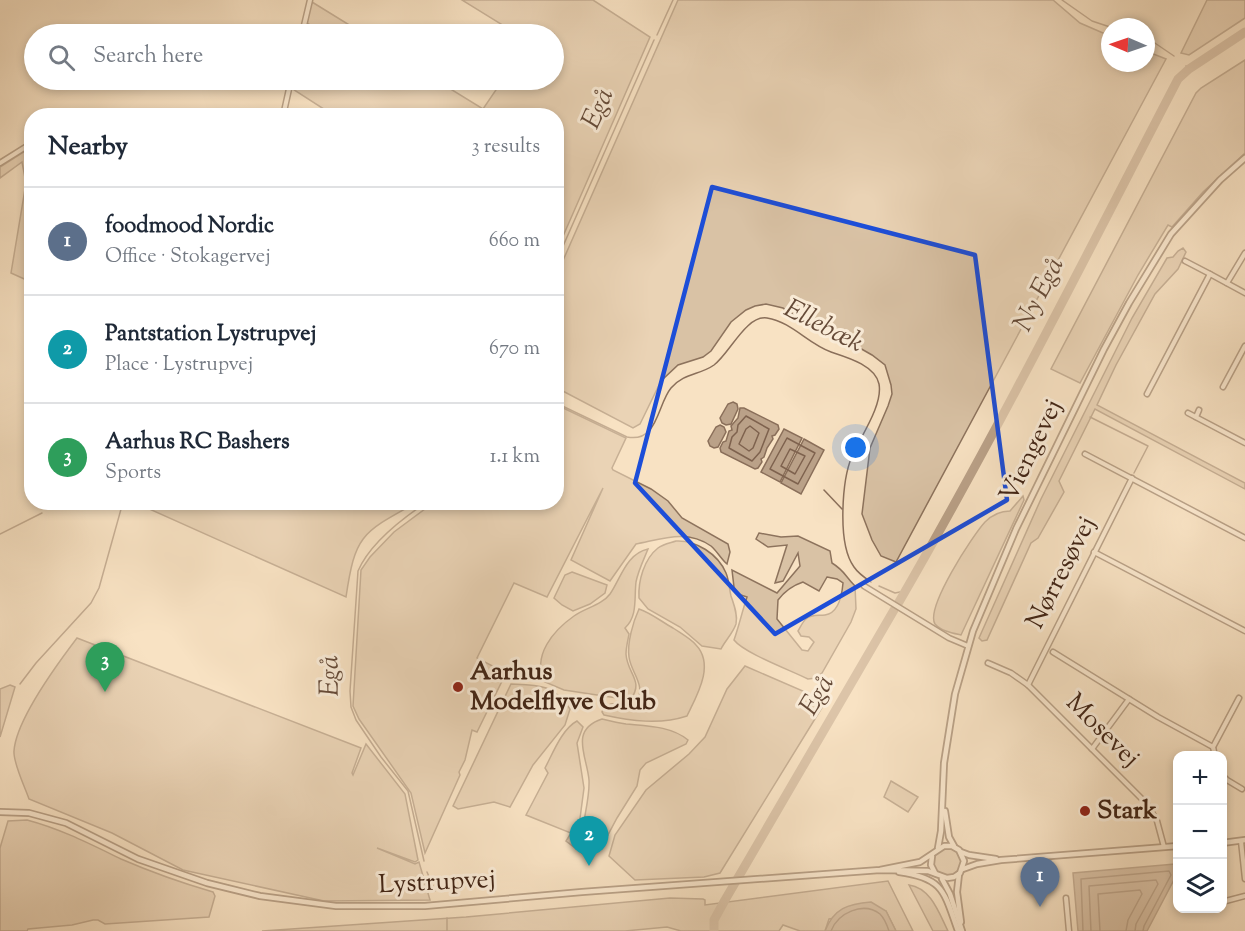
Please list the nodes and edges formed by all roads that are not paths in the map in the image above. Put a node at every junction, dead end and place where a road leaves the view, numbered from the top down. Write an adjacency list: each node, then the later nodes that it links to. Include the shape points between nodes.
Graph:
1 (310, 0): 2 (street)
2 (304, 24)
3 (289, 90): 4 (street)
4 (285, 108)
5 (24, 148): 7 (street)
6 (1245, 158): 26 (street, Viengevej, via 1171,234 1129,303 1016,529)
7 (0, 162)
8 (1245, 253): 11 (street)
9 (1185, 261): 10 (street)
10 (1210, 274): 11 (street); 15 (street)
11 (1227, 283): 12 (street)
12 (1245, 293)
13 (1245, 346): 14 (street)
14 (1223, 387)
15 (1147, 394)
16 (1199, 410): 18 (street)
17 (1188, 413): 18 (street)
18 (1196, 417): 19 (street)
19 (1245, 443)
20 (1085, 454): 21 (street)
21 (1132, 478): 22 (street); 23 (street, Nørresøvej)
22 (1245, 538)
23 (1094, 552): 25 (street); 29 (street, Nørresøvej)
24 (864, 586): 26 (street)
25 (1245, 631)
26 (968, 646): 37 (street, Viengevej, via 949,722)
27 (1053, 652): 31 (street)
28 (988, 663): 29 (street, Mosevej)
29 (1028, 685): 33 (street, Mosevej)
30 (1239, 698): 32 (street)
31 (1129, 699): 32 (street); 33 (street)
32 (1213, 747): 34 (street)
33 (1092, 749): 43 (street, Mosevej, via 1154,814)
34 (1214, 751)
35 (1227, 780): 36 (street)
36 (1242, 789)
37 (943, 803): 41 (street, Viengevej, via 949,837); 44 (street, Viengevej)
38 (0, 813): 48 (street, Lystrupvej, via 37,815 66,824 180,875 243,893 309,904 425,906)
39 (1243, 840): 40 (street); 52 (street)
40 (1227, 842)
41 (955, 847): 44 (street); 45 (street)
42 (1173, 847): 43 (street)
43 (1164, 848): 47 (street)
44 (938, 849): 46 (street)
45 (961, 852): 47 (street); 50 (street)
46 (933, 854): 48 (street, Lystrupvej, via 918,863); 51 (street, via 931,863)
47 (1001, 860): 50 (street, via 977,864)
48 (880, 870): 49 (street, Lystrupvej)
49 (887, 871): 51 (street, Lystrupvej, via 916,870); 56 (street, via 922,876 935,883)
50 (961, 872): 51 (street, via 952,878); 56 (street, via 957,892)
51 (938, 875): 56 (street, via 949,891)
52 (1245, 879)
53 (1245, 896): 55 (street)
54 (1066, 898): 57 (street)
55 (1227, 901)
56 (961, 931)
57 (1069, 931)

